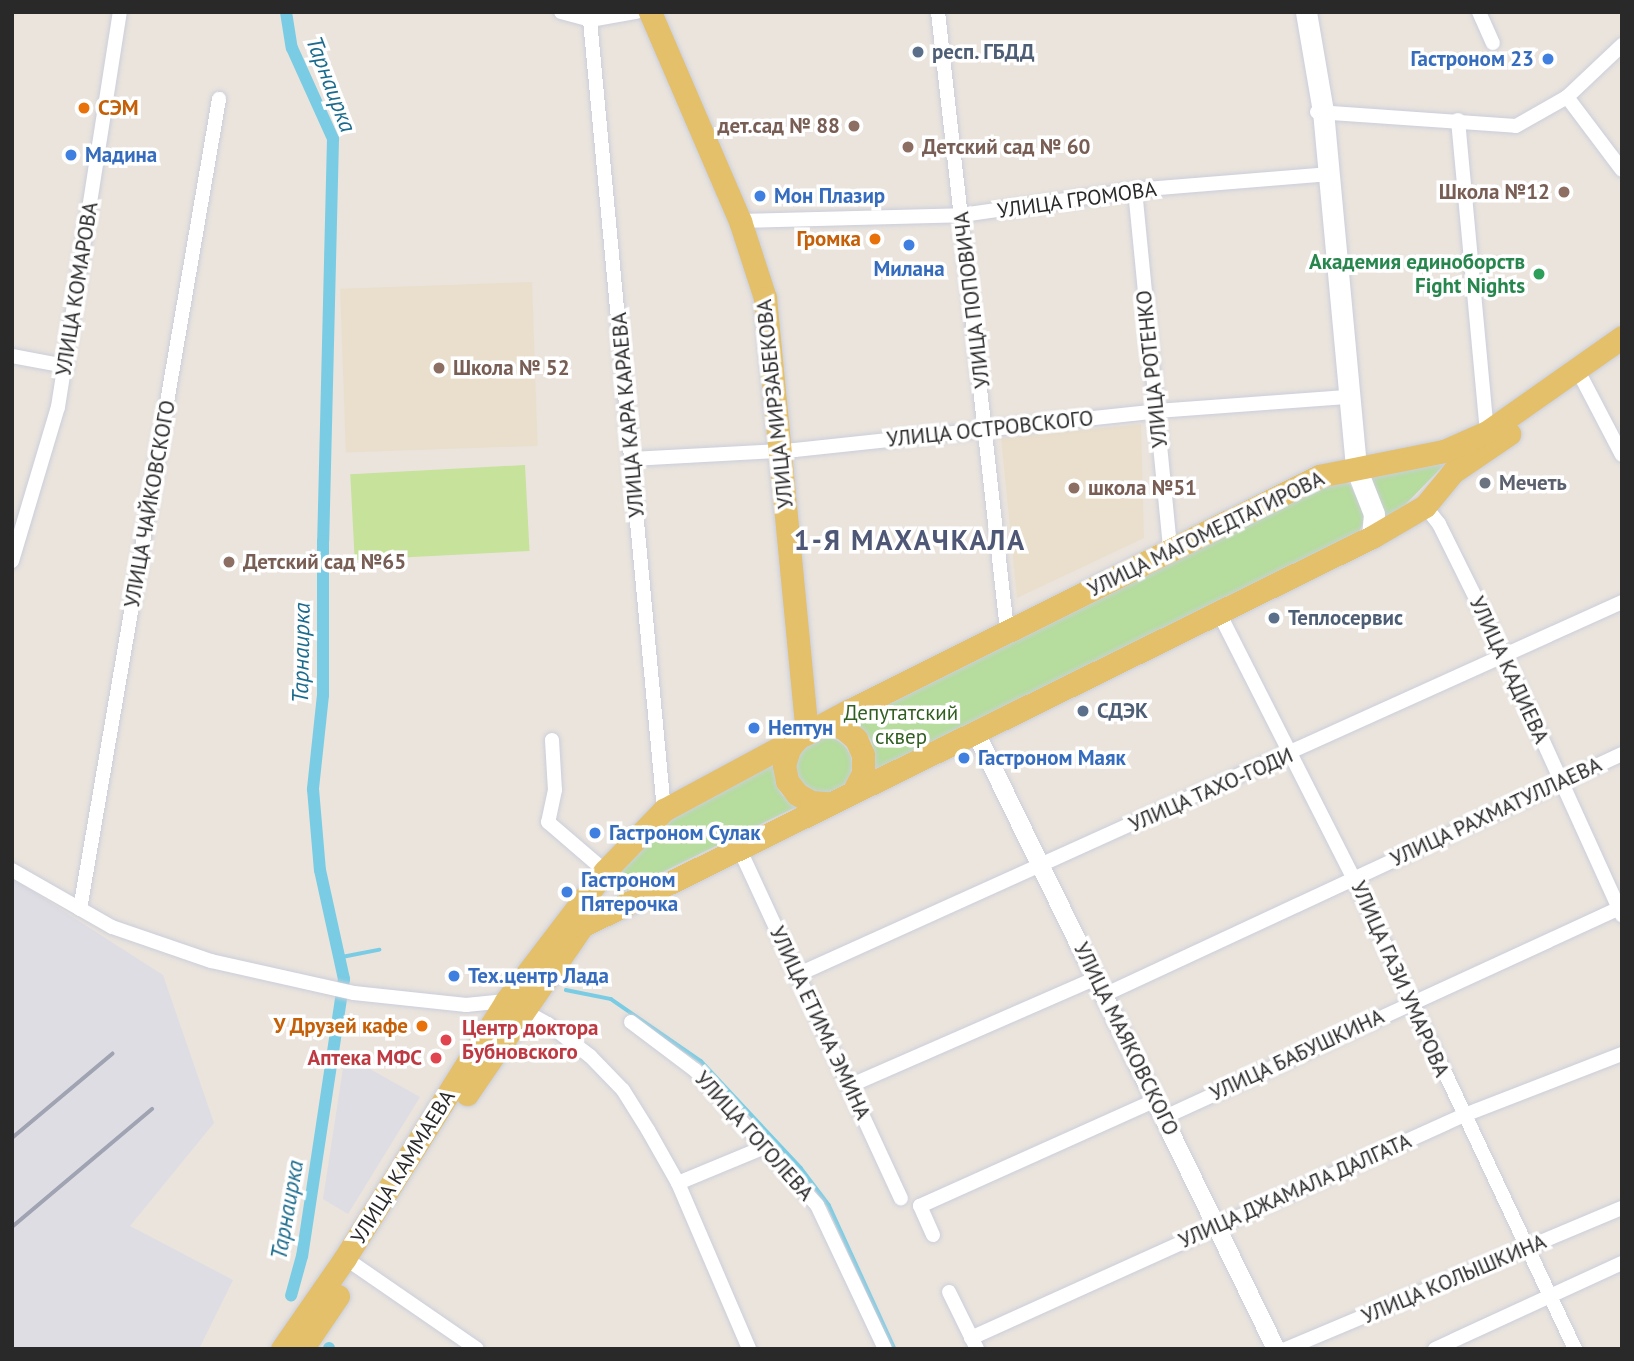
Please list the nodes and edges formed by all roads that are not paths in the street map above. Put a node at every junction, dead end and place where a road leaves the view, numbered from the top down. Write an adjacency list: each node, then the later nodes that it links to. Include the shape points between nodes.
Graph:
1 (120, 12): 24 (street, УЛИЦА КОМАРОВА)
2 (561, 12): 9 (street)
3 (636, 12): 9 (street)
4 (650, 12): 20 (main road, УЛИЦА МИРЗАБЕКОВА)
5 (663, 12): 20 (main road, УЛИЦА МИРЗАБЕКОВА)
6 (938, 12): 19 (street, УЛИЦА ПОПОВИЧА)
7 (1479, 12): 10 (street)
8 (1303, 14): 14 (main road)
9 (590, 20): 32 (street, УЛИЦА КАРА КАРАЕВА)
10 (1493, 43)
11 (1622, 45): 12 (street)
12 (1567, 97): 15 (street, via 1516,126); 16 (street)
13 (219, 99): 56 (street, УЛИЦА ЧАЙКОВСКОГО)
14 (1319, 112): 15 (street); 17 (main road)
15 (1458, 120): 29 (street)
16 (1622, 170)
17 (1325, 174): 18 (street, УЛИЦА ГРОМОВА); 26 (main road)
18 (1135, 190): 19 (street, УЛИЦА ГРОМОВА); 27 (street, УЛИЦА РОТЕНКО)
19 (962, 215): 20 (street, УЛИЦА ГРОМОВА); 28 (street, УЛИЦА ПОПОВИЧА)
20 (746, 220): 30 (main road, УЛИЦА МИРЗАБЕКОВА, via 777,296)
21 (1622, 337): 25 (main road, УЛИЦА МАГОМЕДТАГИРОВА)
22 (1622, 355): 25 (main road, УЛИЦА МАГОМЕДТАГИРОВА)
23 (12, 356): 24 (street)
24 (66, 366): 37 (street, УЛИЦА КОМАРОВА, via 43,470)
25 (1579, 373): 29 (main road, УЛИЦА МАГОМЕДТАГИРОВА); 31 (street); 34 (main road, УЛИЦА МАГОМЕДТАГИРОВА, via 1453,472)
26 (1346, 398): 27 (street, УЛИЦА ОСТРОВСКОГО); 33 (main road)
27 (1157, 411): 28 (street, УЛИЦА ОСТРОВСКОГО); 36 (street, УЛИЦА РОТЕНКО)
28 (986, 428): 30 (street, УЛИЦА ОСТРОВСКОГО); 40 (street, УЛИЦА ПОПОВИЧА)
29 (1487, 432): 33 (main road, УЛИЦА МАГОМЕДТАГИРОВА, via 1444,451)
30 (788, 451): 32 (street, УЛИЦА ОСТРОВСКОГО); 42 (main road, УЛИЦА МИРЗАБЕКОВА)
31 (1622, 455)
32 (631, 459): 50 (street, УЛИЦА КАРА КАРАЕВА)
33 (1352, 468): 35 (main road, via 1374,514); 36 (main road, УЛИЦА МАГОМЕДТАГИРОВА, via 1319,476)
34 (1425, 506): 35 (main road, УЛИЦА МАГОМЕДТАГИРОВА); 41 (street, УЛИЦА КАДИЕВА, via 1439,524)
35 (1372, 537): 39 (main road, УЛИЦА МАГОМЕДТАГИРОВА)
36 (1170, 548): 40 (main road, УЛИЦА МАГОМЕДТАГИРОВА)
37 (12, 561)
38 (1622, 602): 41 (street, УЛИЦА ТАХО-ГОДИ)
39 (1219, 613): 43 (main road, УЛИЦА МАГОМЕДТАГИРОВА); 46 (street, УЛИЦА ГАЗИ УМАРОВА)
40 (1007, 630): 42 (main road, УЛИЦА МАГОМЕДТАГИРОВА)
41 (1504, 655): 46 (street, УЛИЦА ТАХО-ГОДИ); 47 (street, УЛИЦА КАДИЕВА)
42 (813, 729): 48 (main road, via 850,733 863,755 863,773); 49 (main road, via 789,749 784,765 787,781 811,802); 50 (main road, УЛИЦА МАГОМЕДТАГИРОВА)
43 (975, 731): 48 (main road, УЛИЦА МАГОМЕДТАГИРОВА); 52 (street, УЛИЦА МАЯКОВСКОГО)
44 (552, 740): 54 (street, via 555,790 548,822)
45 (1622, 754): 47 (street, УЛИЦА РАХМАТУЛЛАЕВА)
46 (1292, 755): 52 (street, УЛИЦА ТАХО-ГОДИ); 55 (street, УЛИЦА ГАЗИ УМАРОВА)
47 (1562, 783): 55 (street, УЛИЦА РАХМАТУЛЛАЕВА); 57 (street, УЛИЦА КАДИЕВА)
48 (855, 789): 49 (main road)
49 (827, 803): 51 (main road)
50 (664, 810): 54 (main road, УЛИЦА МАГОМЕДТАГИРОВА)
51 (739, 848): 58 (main road); 59 (street, УЛИЦА ЕТИМА ЭМИНА)
52 (1041, 864): 59 (street, УЛИЦА ТАХО-ГОДИ); 60 (street, УЛИЦА МАЯКОВСКОГО)
53 (12, 870): 56 (street)
54 (605, 871): 58 (main road, УЛИЦА МАГОМЕДТАГИРОВА)
55 (1353, 877): 60 (street, УЛИЦА РАХМАТУЛЛАЕВА); 61 (street, УЛИЦА ГАЗИ УМАРОВА)
56 (80, 909): 62 (street, via 112,927 211,961 327,988 466,1005)
57 (1621, 910): 61 (street, УЛИЦА БАБУШКИНА)
58 (577, 921): 62 (main road, УЛИЦА КАММАЕВА)
59 (799, 974): 65 (street, УЛИЦА ЕТИМА ЭМИНА)
60 (1100, 986): 65 (street, УЛИЦА РАХМАТУЛЛАЕВА); 66 (street, УЛИЦА МАЯКОВСКОГО)
61 (1410, 1002): 67 (street, УЛИЦА ГАЗИ УМАРОВА); 68 (street, УЛИЦА БАБУШКИНА)
62 (514, 1006): 70 (street, via 590,1056 622,1090); 76 (main road, УЛИЦА КАММАЕВА)
63 (631, 1022): 69 (street, УЛИЦА ГОГОЛЕВА, via 695,1070)
64 (1622, 1054): 67 (street, УЛИЦА ДЖАМАЛА ДАЛГАТА)
65 (849, 1086): 71 (street, УЛИЦА ЕТИМА ЭМИНА)
66 (1156, 1100): 68 (street, УЛИЦА МАЯКОВСКОГО); 74 (street, via 920,1206)
67 (1462, 1116): 73 (street, УЛИЦА ДЖАМАЛА ДАЛГАТА); 75 (street, УЛИЦА ГАЗИ УМАРОВА)
68 (1165, 1117): 73 (street, УЛИЦА МАЯКОВСКОГО)
69 (765, 1147): 70 (street); 85 (street, УЛИЦА ГОГОЛЕВА, via 817,1205)
70 (678, 1183): 84 (street)
71 (901, 1198)
72 (1622, 1208): 75 (street, УЛИЦА КОЛЫШКИНА)
73 (1217, 1225): 80 (street, УЛИЦА ДЖАМАЛА ДАЛГАТА); 86 (street, УЛИЦА МАЯКОВСКОГО)
74 (933, 1235)
75 (1530, 1248): 79 (street, УЛИЦА ГАЗИ УМАРОВА); 87 (street, УЛИЦА КОЛЫШКИНА)
76 (352, 1262): 81 (main road, УЛИЦА КАММАЕВА); 82 (main road, УЛИЦА КАММАЕВА); 83 (street)
77 (1622, 1263): 79 (street)
78 (949, 1292): 80 (street)
79 (1550, 1298): 88 (street); 89 (street, УЛИЦА ГАЗИ УМАРОВА)
80 (974, 1343)
81 (282, 1349)
82 (302, 1349)
83 (477, 1349)
84 (749, 1349)
85 (885, 1349)
86 (1276, 1349)
87 (1286, 1349)
88 (1435, 1349)
89 (1574, 1349)

